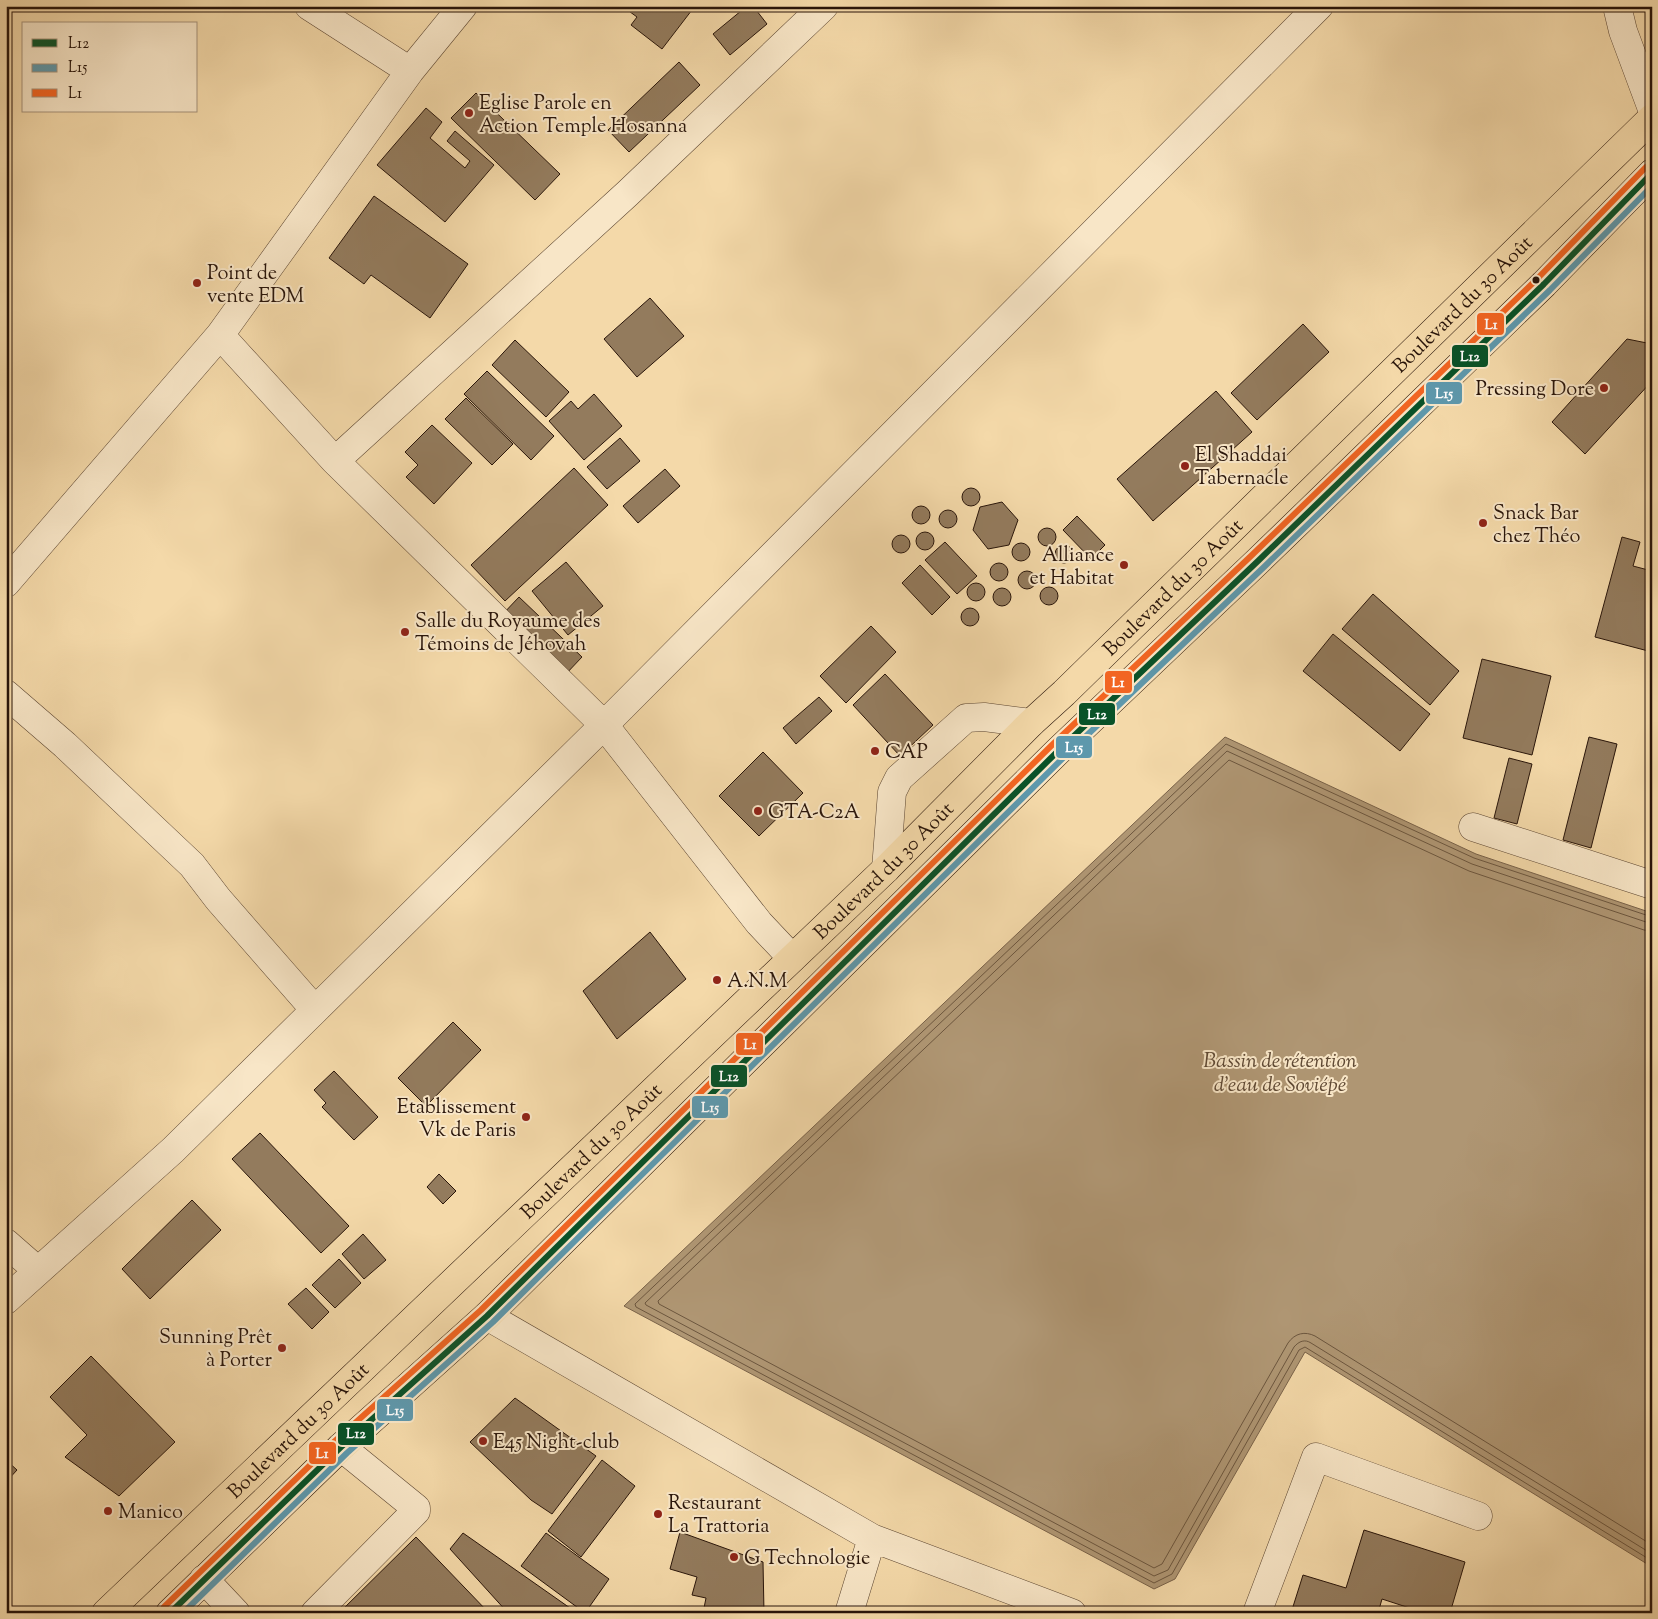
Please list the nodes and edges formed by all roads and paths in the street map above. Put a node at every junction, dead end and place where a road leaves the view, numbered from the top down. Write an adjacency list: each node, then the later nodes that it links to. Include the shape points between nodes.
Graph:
1 (309, 6): 6 (street)
2 (463, 6): 6 (street)
3 (824, 6): 11 (street, via 635,186)
4 (1319, 6): 15 (street)
5 (1617, 6): 7 (street)
6 (410, 71): 10 (street)
7 (1652, 109)
8 (1652, 118): 14 (highway, Boulevard du 30 Août)
9 (1652, 173): 16 (highway, Boulevard du 30 Août, via 1544,284)
10 (220, 335): 11 (street); 12 (street)
11 (335, 461): 15 (street)
12 (6, 583)
13 (6, 694): 22 (street, via 65,744 192,866)
14 (1031, 723): 16 (highway); 18 (highway, Boulevard du 30 Août); 18 (street, via 966,718 899,778 892,792)
15 (604, 725): 21 (street, via 759,923); 22 (street)
16 (1057, 752): 20 (highway, Boulevard du 30 Août)
17 (1472, 826): 19 (street)
18 (886, 869): 20 (highway); 21 (highway, Boulevard du 30 Août)
19 (1652, 884)
20 (910, 898): 26 (highway, Boulevard du 30 Août)
21 (792, 958): 31 (highway, Boulevard du 30 Août)
22 (315, 1010): 24 (street, via 173,1150)
23 (6, 1243): 24 (street)
24 (38, 1271): 25 (street)
25 (6, 1300)
26 (486, 1316): 27 (highway, Boulevard du 30 Août); 29 (street)
27 (341, 1447): 30 (highway, Boulevard du 30 Août); 34 (street, via 416,1511)
28 (1478, 1516): 37 (street, via 1316,1457)
29 (872, 1538): 35 (street); 36 (street)
30 (204, 1579): 32 (highway, Boulevard du 30 Août); 33 (street)
31 (106, 1613)
32 (170, 1613)
33 (236, 1613)
34 (314, 1613)
35 (849, 1613)
36 (1072, 1613)
37 (1257, 1613)

